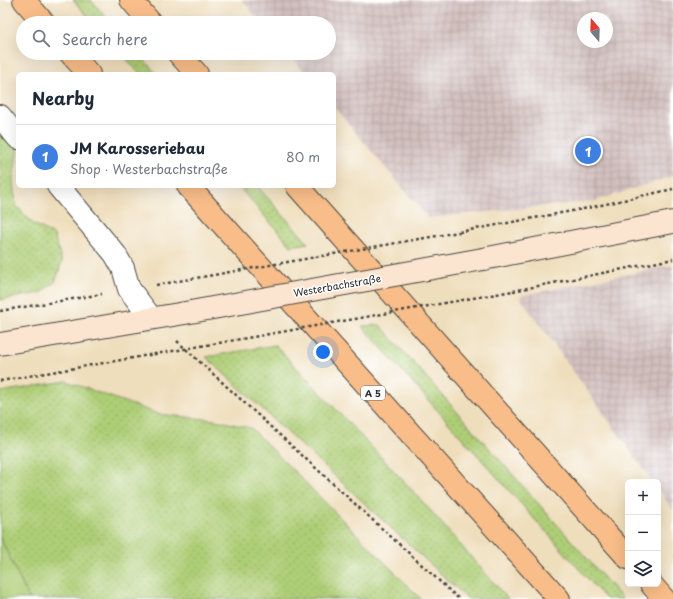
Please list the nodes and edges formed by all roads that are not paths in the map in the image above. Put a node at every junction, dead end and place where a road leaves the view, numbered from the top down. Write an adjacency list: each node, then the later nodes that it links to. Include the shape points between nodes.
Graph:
1 (24, 0): 3 (highway)
2 (131, 0): 4 (highway)
3 (38, 16)
4 (146, 16)
5 (76, 60): 7 (highway)
6 (184, 60): 8 (highway)
7 (87, 72)
8 (195, 72)
9 (0, 116): 10 (street)
10 (16, 136)
11 (60, 188): 15 (street, via 115,254 130,289)
12 (190, 188): 19 (highway, A 5)
13 (299, 188): 17 (highway)
14 (673, 222): 15 (main road, Westerbachstraße, bridge, via 483,259)
15 (151, 318): 16 (main road, Westerbachstraße)
16 (0, 344)
17 (625, 555)
18 (654, 587): 20 (highway)
19 (559, 599)
20 (664, 599)

